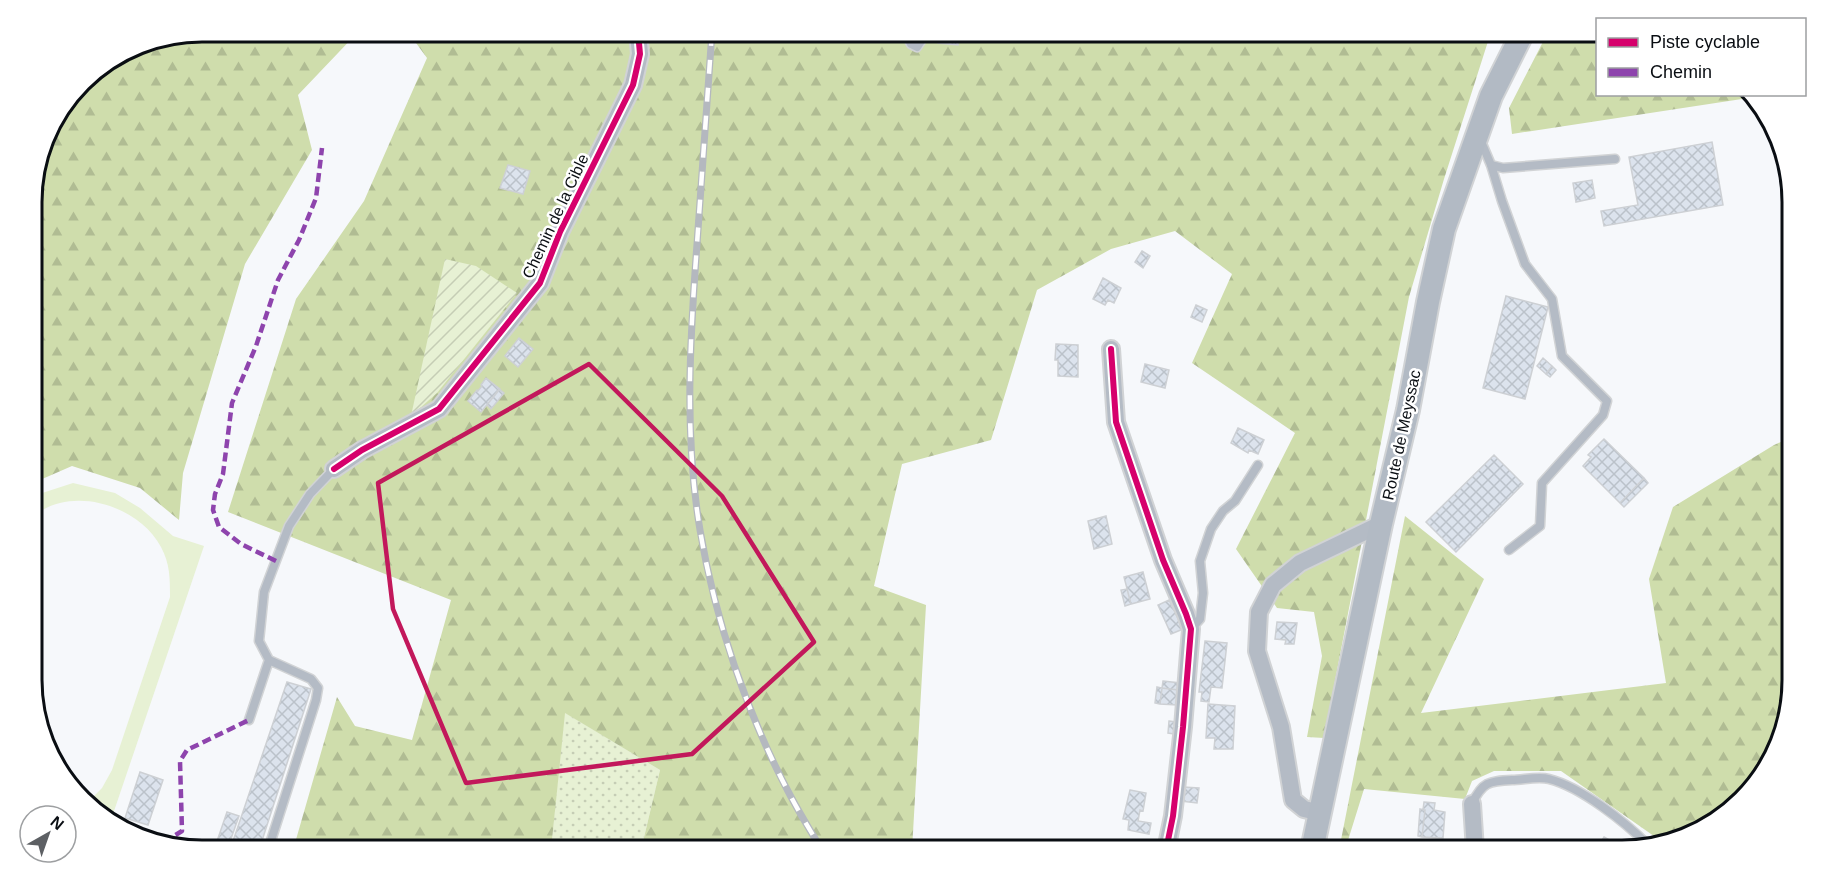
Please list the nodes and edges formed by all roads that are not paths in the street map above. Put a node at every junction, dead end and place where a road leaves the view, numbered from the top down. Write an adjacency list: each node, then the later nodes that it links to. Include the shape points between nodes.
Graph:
1 (639, 42): 8 (street, Chemin de la Cible, via 633,85 560,232 540,283 439,409)
2 (1518, 42): 3 (main road, Route de Meyssac)
3 (1478, 133): 5 (lane); 9 (main road, Route de Meyssac, via 1444,229)
4 (1615, 159): 5 (lane, via 1503,168)
5 (1491, 165): 10 (lane, via 1526,264 1552,299 1562,356 1607,401 1603,415 1542,483 1540,526)
6 (1111, 350): 11 (street, via 1116,422)
7 (1258, 465): 11 (lane, via 1211,529 1200,561 1200,619)
8 (334, 469): 12 (lane, via 310,494 289,526 264,592 259,641)
9 (1381, 524): 15 (main road, Route de Meyssac); 15 (street, via 1300,563 1274,585 1259,612 1257,651 1281,728 1293,800 1304,809)
10 (1509, 550)
11 (1191, 629): 18 (street)
12 (269, 660): 13 (lane); 17 (lane, via 311,680 318,688)
13 (249, 720)
14 (1473, 804): 16 (lane, via 1478,790 1493,781 1547,778 1578,791); 20 (street)
15 (1321, 813): 19 (main road, Route de Meyssac)
16 (1642, 839)
17 (271, 840)
18 (1168, 840)
19 (1314, 840)
20 (1475, 840)

